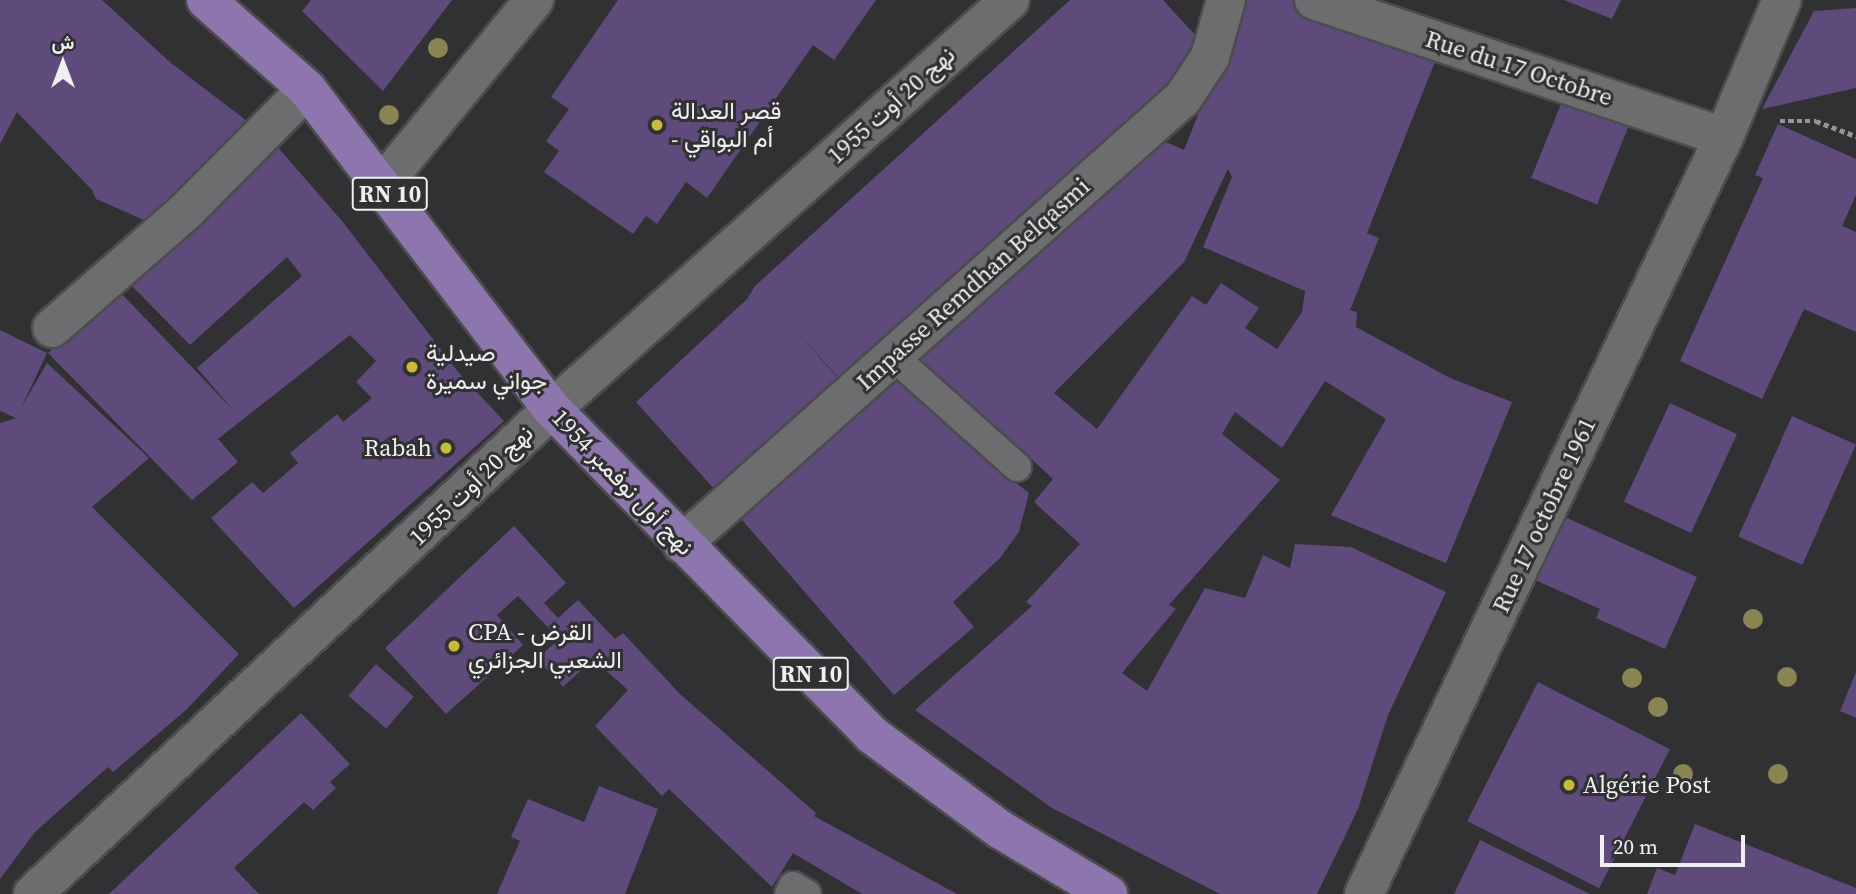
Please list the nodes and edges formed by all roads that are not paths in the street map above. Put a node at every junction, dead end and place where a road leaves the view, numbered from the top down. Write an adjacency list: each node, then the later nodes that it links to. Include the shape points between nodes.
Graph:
1 (206, 0): 7 (main road, نهج أول نوفمبر 1954 / RN 10)
2 (534, 0): 9 (street)
3 (1010, 0): 12 (street, نهج 20 أوت 1955)
4 (1226, 0): 11 (street, Impasse Remdhan Belqasmi, via 1210,57 1182,98)
5 (1314, 0): 8 (street, Rue du 17 Octobre)
6 (1782, 0): 8 (street, Rue 17 octobre 1961)
7 (307, 89): 9 (main road, نهج أول نوفمبر 1954 / RN 10); 10 (street, via 186,211)
8 (1727, 129): 19 (street, Rue 17 octobre 1961)
9 (383, 184): 12 (main road, نهج أول نوفمبر 1954 / RN 10)
10 (52, 328)
11 (894, 356): 13 (lane); 14 (street, Impasse Remdhan Belqasmi)
12 (552, 409): 14 (main road, نهج أول نوفمبر 1954 / RN 10); 15 (street, نهج 20 أوت 1955)
13 (1017, 467)
14 (682, 544): 18 (main road, نهج أول نوفمبر 1954 / RN 10, via 872,734 1001,830)
15 (33, 894)
16 (789, 894): 17 (lane, via 793,886)
17 (807, 894)
18 (1108, 894)
19 (1364, 894)

